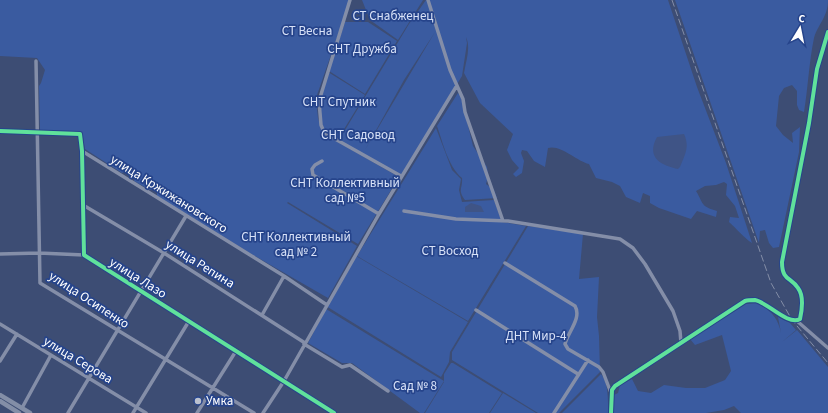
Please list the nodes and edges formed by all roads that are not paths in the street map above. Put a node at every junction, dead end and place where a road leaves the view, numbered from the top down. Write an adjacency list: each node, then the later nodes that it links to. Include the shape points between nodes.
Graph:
1 (350, 0): 10 (street, via 318,101 321,125 328,135)
2 (428, 0): 5 (street)
3 (828, 32): 27 (street, via 817,69 782,262 785,276 800,290 801,314)
4 (36, 61): 7 (street, улица Осипенко)
5 (456, 87): 10 (street); 15 (street, via 463,99 465,112)
6 (0, 132): 7 (street)
7 (38, 133): 8 (street, via 80,134); 16 (street, улица Осипенко)
8 (82, 151): 11 (street); 14 (street, улица Кржижановского)
9 (322, 161): 13 (street, via 315,165 313,174)
10 (401, 176): 13 (street)
11 (83, 205): 17 (street, улица Репина); 19 (street)
12 (404, 211): 15 (street, via 456,219)
13 (379, 214): 23 (street)
14 (186, 216): 17 (street); 21 (street, улица Кржижановского)
15 (504, 221): 32 (street, via 620,239 633,248 645,264 673,311 680,330)
16 (39, 253): 18 (street); 19 (street); 29 (street, улица Осипенко, via 40,283)
17 (164, 253): 22 (street); 25 (street, улица Репина)
18 (0, 254)
19 (84, 255): 22 (street, улица Лазо)
20 (505, 263): 37 (street, via 575,306 577,315 565,344 568,349)
21 (284, 276): 23 (street, улица Кржижановского); 25 (street)
22 (141, 292): 26 (street, улица Лазо); 29 (street)
23 (327, 305): 31 (street)
24 (476, 310): 39 (street)
25 (262, 315): 31 (street, улица Репина)
26 (189, 321): 34 (street, улица Лазо); 36 (street)
27 (797, 321): 32 (street, via 759,302 748,300); 33 (street)
28 (0, 324): 30 (street, улица Серова)
29 (117, 330): 36 (street, улица Осипенко); 40 (street)
30 (17, 334): 35 (street, улица Серова); 38 (street)
31 (305, 343): 41 (street); 43 (street, улица Репина, via 342,366 350,365)
32 (681, 343): 44 (street, via 615,386)
33 (828, 348)
34 (236, 351): 41 (street, улица Лазо); 42 (street)
35 (51, 355): 40 (street, улица Серова); 48 (street)
36 (165, 360): 42 (street, улица Осипенко); 47 (street)
37 (588, 360): 39 (street); 44 (street, via 603,372)
38 (0, 361)
39 (578, 374): 58 (street)
40 (88, 378): 47 (street, улица Серова); 51 (street)
41 (284, 381): 56 (street); 57 (street, улица Лазо)
42 (212, 388): 54 (street); 55 (street, улица Осипенко)
43 (388, 391)
44 (611, 394): 59 (street)
45 (0, 395): 48 (main road)
46 (0, 401): 49 (main road)
47 (137, 407): 52 (street); 53 (street, улица Серова)
48 (22, 408): 50 (main road)
49 (19, 413)
50 (30, 413)
51 (68, 413)
52 (133, 413)
53 (146, 413)
54 (197, 413)
55 (254, 413)
56 (262, 413)
57 (334, 413)
58 (554, 413)
59 (611, 413)

